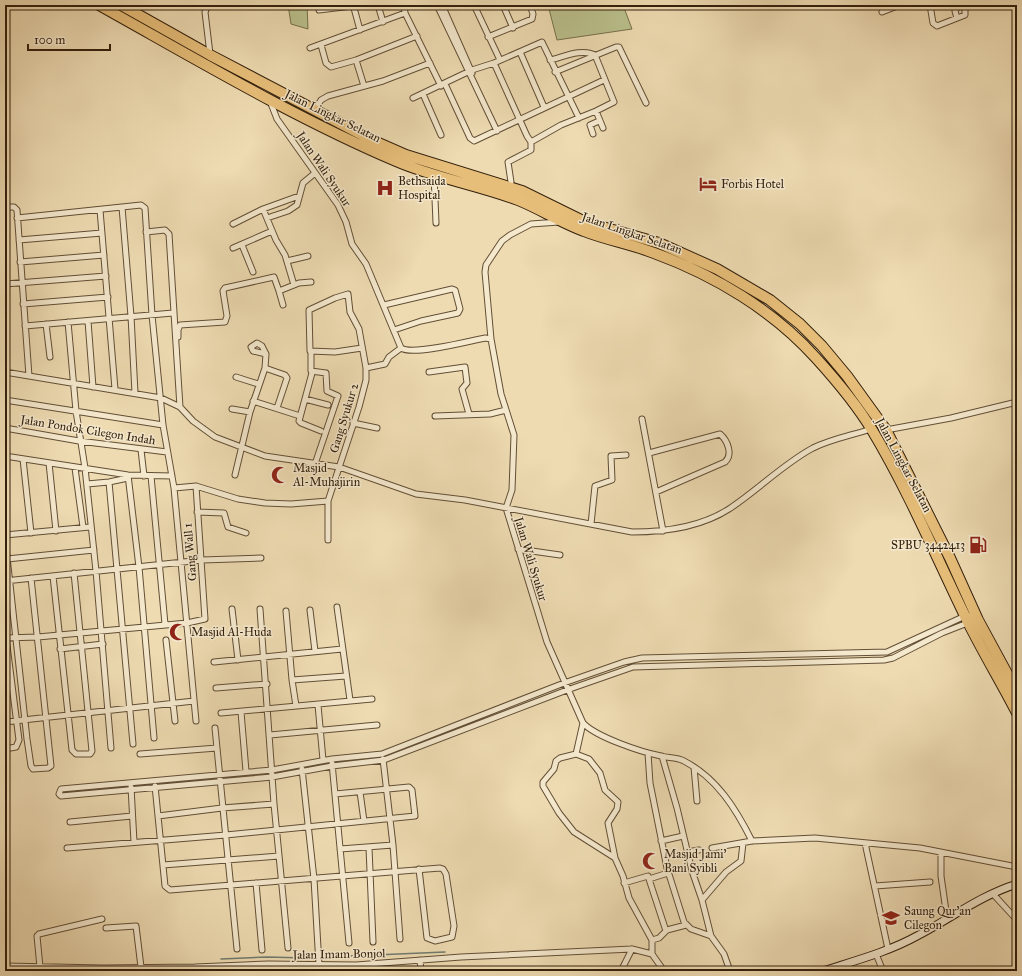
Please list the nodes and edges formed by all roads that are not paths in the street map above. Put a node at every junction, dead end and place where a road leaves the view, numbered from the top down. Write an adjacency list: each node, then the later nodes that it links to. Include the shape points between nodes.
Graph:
1 (99, 5): 42 (highway, Jalan Lingkar Selatan)
2 (121, 5): 27 (highway, Jalan Lingkar Selatan)
3 (206, 5): 27 (street)
4 (378, 5): 19 (street)
5 (404, 5): 17 (street)
6 (437, 5): 35 (street)
7 (442, 5): 35 (street)
8 (474, 5): 23 (street)
9 (503, 5): 20 (street)
10 (530, 5): 20 (street, via 533,18)
11 (900, 5): 16 (street)
12 (930, 5): 18 (street, via 935,25)
13 (955, 5): 18 (street)
14 (967, 5): 18 (street, via 966,14)
15 (319, 10): 21 (street, via 352,6)
16 (882, 12)
17 (405, 13): 19 (street); 22 (street)
18 (957, 18)
19 (382, 22): 21 (street)
20 (513, 28): 23 (street)
21 (360, 30): 24 (street)
22 (417, 36): 29 (street); 32 (street)
23 (488, 37): 30 (street)
24 (320, 45): 25 (street); 29 (street, via 329,66)
25 (310, 48)
26 (520, 52): 30 (street); 31 (street, via 542,42); 44 (street)
27 (210, 55): 45 (highway, Jalan Lingkar Selatan)
28 (595, 55): 31 (street, via 580,52); 34 (street); 36 (street); 43 (street, via 619,47)
29 (356, 60): 38 (street)
30 (500, 60): 33 (street)
31 (550, 60): 34 (street)
32 (430, 63): 37 (street); 38 (street)
33 (494, 63): 35 (street); 48 (street)
34 (555, 72): 40 (street)
35 (471, 73): 37 (street); 51 (street)
36 (604, 80): 40 (street); 46 (street, via 614,102)
37 (443, 85): 39 (street); 51 (street, via 473,141)
38 (364, 86): 45 (street, via 328,96 321,100)
39 (423, 94): 41 (street); 53 (street)
40 (568, 96): 44 (street); 47 (street)
41 (413, 98)
42 (270, 100): 55 (street, Jalan Wali Syukur, via 274,114); 56 (highway, Jalan Lingkar Selatan, via 399,163)
43 (646, 103)
44 (544, 107): 48 (street)
45 (314, 110): 57 (highway, Jalan Lingkar Selatan, via 387,146)
46 (596, 111): 47 (street); 49 (street)
47 (579, 118): 54 (street)
48 (521, 120): 51 (street); 54 (street)
49 (599, 121): 50 (street); 52 (street, via 590,125)
50 (603, 128)
51 (497, 131)
52 (593, 134)
53 (441, 135)
54 (531, 142): 58 (street, via 531,150 508,162)
55 (315, 173): 59 (street, via 303,183); 89 (street, Jalan Wali Syukur, via 338,205 352,244 366,264)
56 (434, 175): 57 (highway, Jalan Lingkar Selatan); 67 (street)
57 (457, 176): 66 (highway, Jalan Lingkar Selatan, via 522,191)
58 (511, 182)
59 (299, 196): 62 (street); 65 (street, via 297,205 293,208)
60 (5, 207): 64 (street, via 16,208)
61 (122, 207): 63 (street); 70 (street, via 144,206); 92 (street)
62 (263, 209): 65 (street); 68 (street)
63 (100, 210): 64 (street); 71 (street)
64 (17, 218): 72 (street)
65 (267, 218): 69 (street)
66 (562, 218): 99 (street, Jalan Wali Syukur, via 531,224 516,232 502,241 486,265); 139 (highway, Jalan Lingkar Selatan, via 583,231 652,252 690,268 746,298 815,356); 140 (highway, Jalan Lingkar Selatan, via 659,243 717,269 770,300 822,346)
67 (436, 223)
68 (233, 224)
69 (272, 231): 73 (street); 77 (street)
70 (146, 232): 90 (street, via 165,230 169,234); 91 (street)
71 (102, 233): 72 (street); 75 (street)
72 (19, 240): 78 (street)
73 (242, 244): 74 (street); 79 (street)
74 (233, 248)
75 (104, 255): 78 (street); 80 (street)
76 (308, 256): 77 (street)
77 (287, 261): 84 (street)
78 (20, 262): 82 (street)
79 (253, 272)
80 (106, 276): 82 (street); 86 (street)
81 (310, 282): 84 (street)
82 (21, 283): 83 (street); 87 (street)
83 (5, 284)
84 (294, 286): 85 (street)
85 (279, 291): 88 (street); 102 (street, via 274,277 225,288 225,322 180,326)
86 (108, 297): 87 (street); 93 (street)
87 (23, 304): 97 (street)
88 (283, 305)
89 (384, 305): 98 (street, Jalan Wali Syukur); 98 (street, via 455,290 460,309 458,312 421,320)
90 (173, 313): 91 (street); 102 (street)
91 (152, 315): 92 (street); 119 (street)
92 (131, 316): 93 (street); 118 (street)
93 (109, 319): 94 (street); 117 (street)
94 (88, 320): 95 (street); 116 (street)
95 (68, 322): 96 (street); 114 (street)
96 (46, 324): 97 (street); 106 (street)
97 (25, 326): 112 (street)
98 (394, 330): 101 (street, Jalan Wali Syukur)
99 (491, 339): 101 (street, via 422,350 410,351); 128 (street, Jalan Wali Syukur, via 497,380)
100 (362, 348): 103 (street); 103 (street, Gang Syukur 2, via 358,327 350,312 348,294 308,310); 108 (street, Gang Syukur 2)
101 (402, 348): 108 (street, via 389,357 385,364)
102 (176, 352): 125 (street)
103 (311, 352): 151 (street, via 311,371 326,373 327,391 337,395)
104 (5, 353): 109 (street)
105 (266, 354): 107 (street)
106 (50, 357)
107 (265, 368): 115 (street); 126 (street, via 287,378)
108 (366, 368): 135 (street, Gang Syukur 2, via 362,397)
109 (6, 372): 112 (street)
110 (429, 372): 131 (street, via 465,367 468,383 462,388)
111 (312, 374): 120 (street)
112 (29, 376): 114 (street)
113 (236, 377): 115 (street)
114 (73, 384): 116 (street); 129 (street)
115 (258, 384): 122 (street)
116 (94, 387): 117 (street)
117 (115, 389): 118 (street)
118 (135, 393): 119 (street)
119 (161, 398): 125 (street); 136 (street)
120 (306, 399): 124 (street); 132 (street)
121 (5, 400): 129 (street)
122 (253, 401): 126 (street); 130 (street)
123 (1017, 402): 140 (street)
124 (328, 406)
125 (180, 407): 143 (street, via 211,435)
126 (277, 408): 132 (street)
127 (232, 409): 130 (street)
128 (506, 410): 131 (street, via 490,414); 166 (street, Jalan Wali Syukur, via 514,435 512,490)
129 (76, 411): 136 (street); 142 (street)
130 (250, 412): 143 (street)
131 (469, 414): 133 (street)
132 (300, 416): 141 (street, via 301,423)
133 (435, 416)
134 (642, 419): 146 (street)
135 (353, 423): 138 (street); 152 (street, Gang Syukur 2)
136 (163, 425): 145 (street)
137 (5, 428): 142 (street, Jalan Pondok Cilegon Indah)
138 (377, 428)
139 (871, 429): 172 (street, via 814,448 718,515); 198 (highway, Jalan Lingkar Selatan)
140 (886, 430): 198 (highway, Jalan Lingkar Selatan, via 950,558)
141 (321, 431)
142 (79, 441): 144 (street, Jalan Pondok Cilegon Indah); 154 (street)
143 (241, 446): 151 (street, via 266,456); 155 (street)
144 (141, 450): 145 (street, Jalan Pondok Cilegon Indah); 156 (street)
145 (167, 452): 158 (street)
146 (649, 453): 164 (street); 164 (street, via 718,434 724,438 729,450 729,457 725,462)
147 (626, 455): 168 (street, via 611,456 612,480 595,486)
148 (5, 456): 149 (street)
149 (23, 459): 150 (street); 173 (street)
150 (49, 464): 153 (street); 171 (street)
151 (315, 464): 152 (street)
152 (339, 467): 165 (street, Gang Syukur 2); 166 (street, via 406,492)
153 (75, 468): 154 (street); 169 (street)
154 (85, 468): 159 (street); 161 (street)
155 (235, 475)
156 (144, 476): 157 (street); 159 (street)
157 (151, 476): 158 (street); 185 (street)
158 (172, 476): 163 (street)
159 (128, 477): 160 (street); 186 (street)
160 (109, 482): 161 (street); 187 (street)
161 (87, 484): 170 (street)
162 (196, 486): 163 (street); 165 (street, via 238,499 265,503); 167 (street, Gang Wall 1)
163 (174, 488): 184 (street)
164 (656, 492): 172 (street)
165 (328, 501): 177 (street, Gang Syukur 2)
166 (506, 508): 168 (street); 178 (street, Jalan Wali Syukur)
167 (197, 512): 174 (street, via 224,513 228,527); 183 (street, Gang Wall 1)
168 (591, 524): 172 (street, via 632,532)
169 (83, 527): 170 (street); 171 (street)
170 (90, 527): 179 (street)
171 (56, 531): 173 (street)
172 (663, 531)
173 (31, 533): 175 (street)
174 (246, 533)
175 (5, 534)
176 (5, 539): 182 (street)
177 (328, 540)
178 (518, 549): 180 (street); 222 (street, Jalan Wali Syukur, via 536,610)
179 (94, 550): 182 (street); 188 (street)
180 (560, 555)
181 (260, 558): 183 (street)
182 (7, 559): 192 (street)
183 (202, 560): 184 (street); 199 (street, Gang Wall 1, via 206,616 203,620)
184 (182, 562): 185 (street); 199 (street)
185 (159, 565): 186 (street); 200 (street)
186 (139, 567): 187 (street); 201 (street)
187 (117, 569): 188 (street); 202 (street)
188 (96, 571): 189 (street); 204 (street)
189 (74, 573): 190 (street); 205 (street)
190 (53, 576): 191 (street); 206 (street)
191 (31, 578): 192 (street); 207 (street)
192 (7, 581): 209 (street)
193 (338, 607): 214 (street)
194 (232, 609): 218 (street)
195 (260, 609): 217 (street)
196 (310, 610): 215 (street)
197 (286, 611): 216 (street)
198 (972, 619): 222 (street, via 887,652 642,658); 225 (street, via 884,660 645,665 623,669); 226 (highway, Jalan Lingkar Selatan); 240 (highway, Jalan Lingkar Selatan)
199 (187, 622): 200 (street); 229 (street)
200 (165, 624): 201 (street)
201 (143, 626): 202 (street); 233 (street)
202 (122, 628): 204 (street); 234 (street)
203 (5, 630): 208 (street)
204 (102, 630): 205 (street); 211 (street)
205 (80, 632): 206 (street); 212 (street)
206 (59, 635): 207 (street); 213 (street)
207 (38, 637): 209 (street); 242 (street)
208 (5, 638): 209 (street); 243 (street)
209 (15, 638): 244 (street)
210 (166, 640): 230 (street)
211 (103, 644): 212 (street); 236 (street)
212 (82, 646): 213 (street); 238 (street)
213 (60, 649): 241 (street)
214 (342, 649): 215 (street); 220 (street)
215 (315, 651): 216 (street)
216 (289, 654): 217 (street); 221 (street)
217 (263, 657): 218 (street); 223 (street)
218 (238, 660): 219 (street)
219 (214, 662)
220 (346, 676): 221 (street); 228 (street)
221 (292, 680): 232 (street)
222 (564, 683): 225 (street, Jalan Wali Syukur); 256 (street)
223 (266, 684): 224 (street); 235 (street)
224 (216, 688)
225 (567, 690): 248 (street, Jalan Wali Syukur); 260 (street)
226 (1017, 692)
227 (372, 698): 228 (street)
228 (350, 700): 231 (street)
229 (194, 701): 230 (street); 246 (street)
230 (174, 704): 233 (street); 245 (street)
231 (318, 705): 232 (street); 251 (street)
232 (296, 706): 235 (street)
233 (151, 707): 234 (street); 253 (street)
234 (131, 708): 236 (street); 257 (street)
235 (268, 709): 237 (street); 252 (street)
236 (109, 711): 238 (street); 258 (street)
237 (241, 712): 239 (street); 274 (street)
238 (88, 713): 241 (street); 241 (street, via 92,751 90,754 72,752)
239 (221, 713)
240 (1017, 713)
241 (68, 715): 242 (street)
242 (46, 718): 244 (street); 254 (street, via 51,767 32,768)
243 (17, 720): 244 (street); 247 (street); 255 (street)
244 (25, 720): 254 (street)
245 (175, 721)
246 (196, 721)
247 (5, 722)
248 (583, 723): 262 (street, via 592,731); 265 (street)
249 (377, 725): 251 (street)
250 (215, 728): 259 (street)
251 (320, 730): 252 (street); 268 (street)
252 (270, 735): 273 (street)
253 (154, 738)
254 (27, 739): 255 (street)
255 (19, 740): 261 (street, via 16,747)
256 (415, 741): 260 (street); 264 (street)
257 (134, 744)
258 (111, 748)
259 (217, 748): 263 (street); 276 (street)
260 (417, 748): 269 (street)
261 (5, 749)
262 (648, 753): 266 (street); 300 (street, via 650,784)
263 (140, 754)
264 (382, 754): 267 (street); 269 (street)
265 (576, 754): 314 (street, via 589,759 600,772 605,790 618,802 617,809 608,823); 314 (street, via 558,759 543,786 574,832)
266 (662, 756): 272 (street, via 684,760); 298 (street)
267 (332, 759): 268 (street); 271 (street)
268 (323, 760): 270 (street)
269 (384, 760): 271 (street); 282 (street)
270 (302, 764): 273 (street); 275 (street)
271 (332, 766): 275 (street); 285 (street)
272 (694, 767): 286 (street); 301 (street, via 728,799)
273 (272, 770): 274 (street); 277 (street)
274 (246, 771): 276 (street)
275 (303, 772): 277 (street); 295 (street)
276 (220, 774): 278 (street); 279 (street)
277 (272, 776): 279 (street); 287 (street)
278 (154, 780): 280 (street); 281 (street)
279 (220, 781): 281 (street); 288 (street)
280 (130, 783): 283 (street); 283 (street, via 61,788 59,794 61,796)
281 (155, 788): 283 (street); 290 (street)
282 (386, 789): 284 (street); 291 (street); 291 (street, via 410,787 415,815)
283 (131, 790): 289 (street)
284 (360, 792): 285 (street); 292 (street)
285 (335, 794): 294 (street)
286 (697, 801)
287 (274, 804): 288 (street); 296 (street)
288 (222, 808): 290 (street); 297 (street)
289 (132, 816): 293 (street); 302 (street)
290 (158, 816): 299 (street)
291 (389, 819): 292 (street); 305 (street)
292 (364, 821): 294 (street)
293 (70, 822)
294 (339, 823): 295 (street); 309 (street)
295 (308, 827): 296 (street); 324 (street)
296 (277, 829): 297 (street); 313 (street)
297 (226, 835): 299 (street); 315 (street)
298 (683, 836): 300 (street); 311 (street)
299 (160, 840): 302 (street); 316 (street)
300 (661, 841): 320 (street)
301 (752, 841): 303 (street); 304 (street, via 804,838)
302 (134, 842): 306 (street)
303 (743, 843): 308 (street); 333 (street, via 742,861 726,872)
304 (865, 843): 312 (street, via 920,848); 331 (street)
305 (393, 845): 307 (street); 319 (street)
306 (67, 848)
307 (369, 848): 309 (street); 321 (street)
308 (712, 848)
309 (340, 849): 322 (street)
310 (699, 850): 311 (street)
311 (687, 852): 333 (street)
312 (941, 854): 317 (street); 334 (street, via 941,876)
313 (279, 856): 315 (street); 325 (street)
314 (615, 858): 328 (street)
315 (228, 860): 316 (street); 330 (street)
316 (163, 865): 330 (street, via 165,886 170,890)
317 (1017, 867)
318 (420, 869): 318 (street, via 440,868 445,871 454,926 452,937 434,941 427,938); 319 (street)
319 (394, 871): 321 (street); 341 (street)
320 (668, 873): 323 (street); 337 (street)
321 (369, 874): 322 (street); 343 (street)
322 (342, 876): 324 (street); 344 (street)
323 (649, 878): 328 (street); 339 (street)
324 (314, 880): 325 (street); 354 (street)
325 (282, 882): 327 (street); 346 (street)
326 (930, 882): 331 (street)
327 (256, 883): 330 (street); 349 (street)
328 (624, 883): 342 (street, via 629,898)
329 (1017, 884): 332 (street)
330 (231, 886): 345 (street)
331 (875, 886): 348 (street)
332 (993, 894): 334 (street); 336 (street)
333 (702, 900): 340 (street)
334 (947, 918): 348 (street, via 918,936)
335 (102, 919): 356 (street, via 39,934 37,936)
336 (1017, 920)
337 (686, 925): 339 (street); 340 (street)
338 (106, 928): 357 (street, via 136,926)
339 (666, 930): 342 (street, via 659,938)
340 (711, 936): 363 (street, via 724,954)
341 (400, 939)
342 (652, 940): 350 (street)
343 (373, 942)
344 (349, 943)
345 (237, 948)
346 (288, 948)
347 (632, 949): 350 (street, Jalan Imam Bonjol); 352 (street, Jalan Imam Bonjol); 361 (street)
348 (888, 949): 351 (street)
349 (262, 950)
350 (653, 952): 362 (street)
351 (876, 954): 364 (street); 365 (street)
352 (420, 960): 358 (street, Jalan Imam Bonjol); 360 (street)
353 (245, 965): 354 (street, Jalan Imam Bonjol); 357 (street, Jalan Imam Bonjol); 359 (street)
354 (319, 965): 358 (street, Jalan Imam Bonjol)
355 (5, 966): 356 (street, Jalan Imam Bonjol)
356 (40, 966): 357 (street, Jalan Imam Bonjol)
357 (142, 967)
358 (325, 968)
359 (246, 971)
360 (421, 971)
361 (621, 971)
362 (664, 971)
363 (730, 971)
364 (823, 971)
365 (883, 971)

